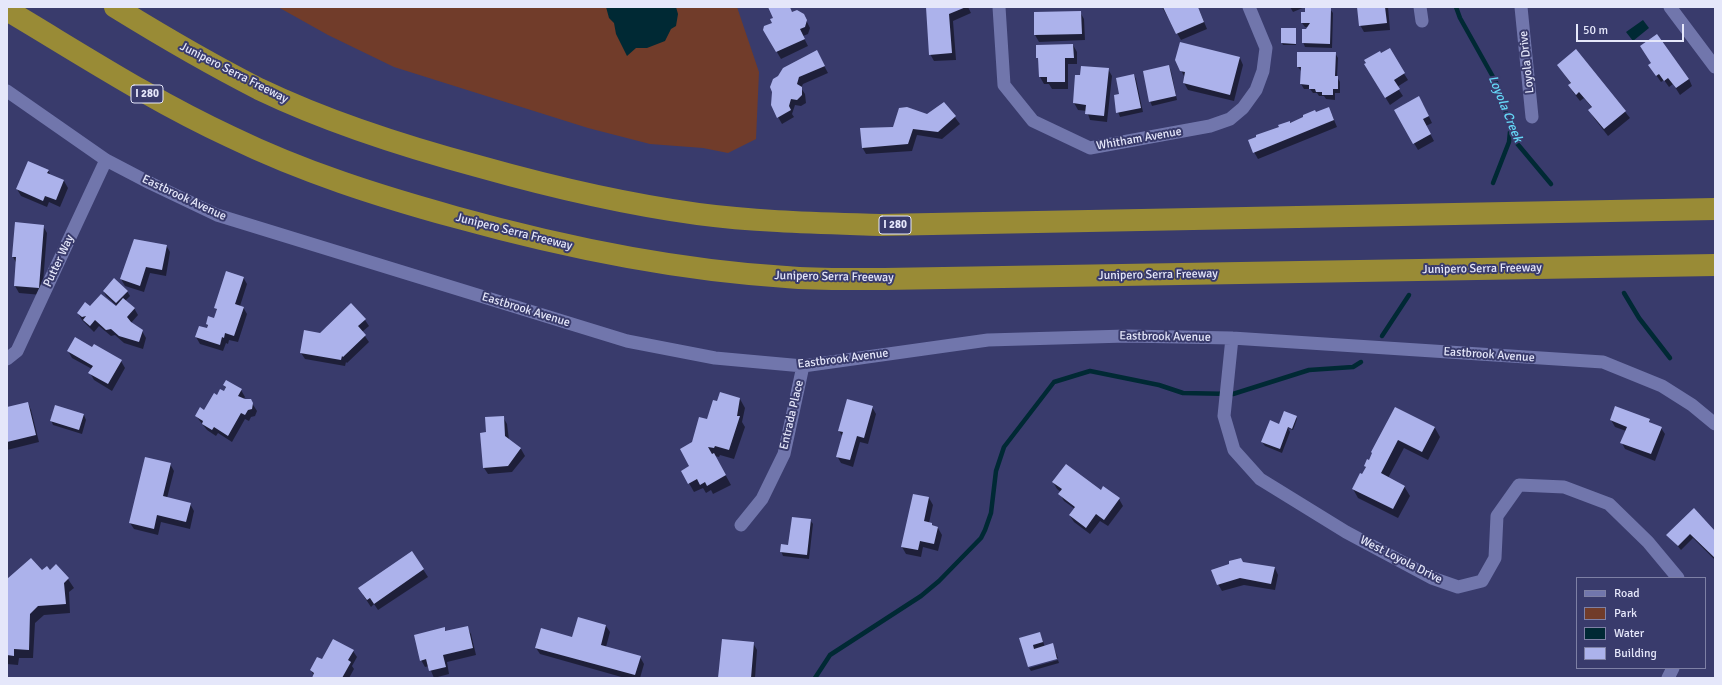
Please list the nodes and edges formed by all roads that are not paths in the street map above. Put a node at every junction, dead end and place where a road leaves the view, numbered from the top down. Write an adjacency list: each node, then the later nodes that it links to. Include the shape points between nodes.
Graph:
1 (115, 7): 13 (highway, Junipero Serra Freeway / I 280, via 204,60 261,89 375,135 523,179 612,199 698,214 789,222 880,225)
2 (999, 7): 3 (street, Whitham Avenue, via 1004,85 1033,121 1090,148 1210,126 1230,119 1243,108 1256,90 1263,71 1266,48)
3 (1249, 7)
4 (1420, 7): 8 (street)
5 (1521, 7): 11 (street, Loyola Drive)
6 (1670, 7): 9 (street)
7 (7, 10): 14 (highway, Junipero Serra Freeway / I 280, via 173,109 293,165 356,188 506,231 598,252 686,267 787,278 884,279)
8 (1422, 21)
9 (1715, 67)
10 (7, 91): 12 (street, Eastbrook Avenue)
11 (1532, 117)
12 (106, 160): 16 (street, Putter Way, via 18,351); 17 (street, Eastbrook Avenue, via 216,215 627,341 715,358)
13 (1715, 209)
14 (1715, 265)
15 (1232, 338): 17 (street, Eastbrook Avenue, via 1126,336 988,340); 18 (street, Eastbrook Avenue, via 1603,362 1662,386 1692,405); 20 (street, West Loyola Drive, via 1224,416 1234,450 1260,479 1346,532 1432,578 1458,587 1482,581 1495,558 1497,516 1519,485 1564,487 1609,504 1648,542)
16 (7, 359)
17 (803, 366): 19 (street, Entrada Place, via 784,454 762,499)
18 (1715, 424)
19 (742, 525)
20 (1677, 577)

